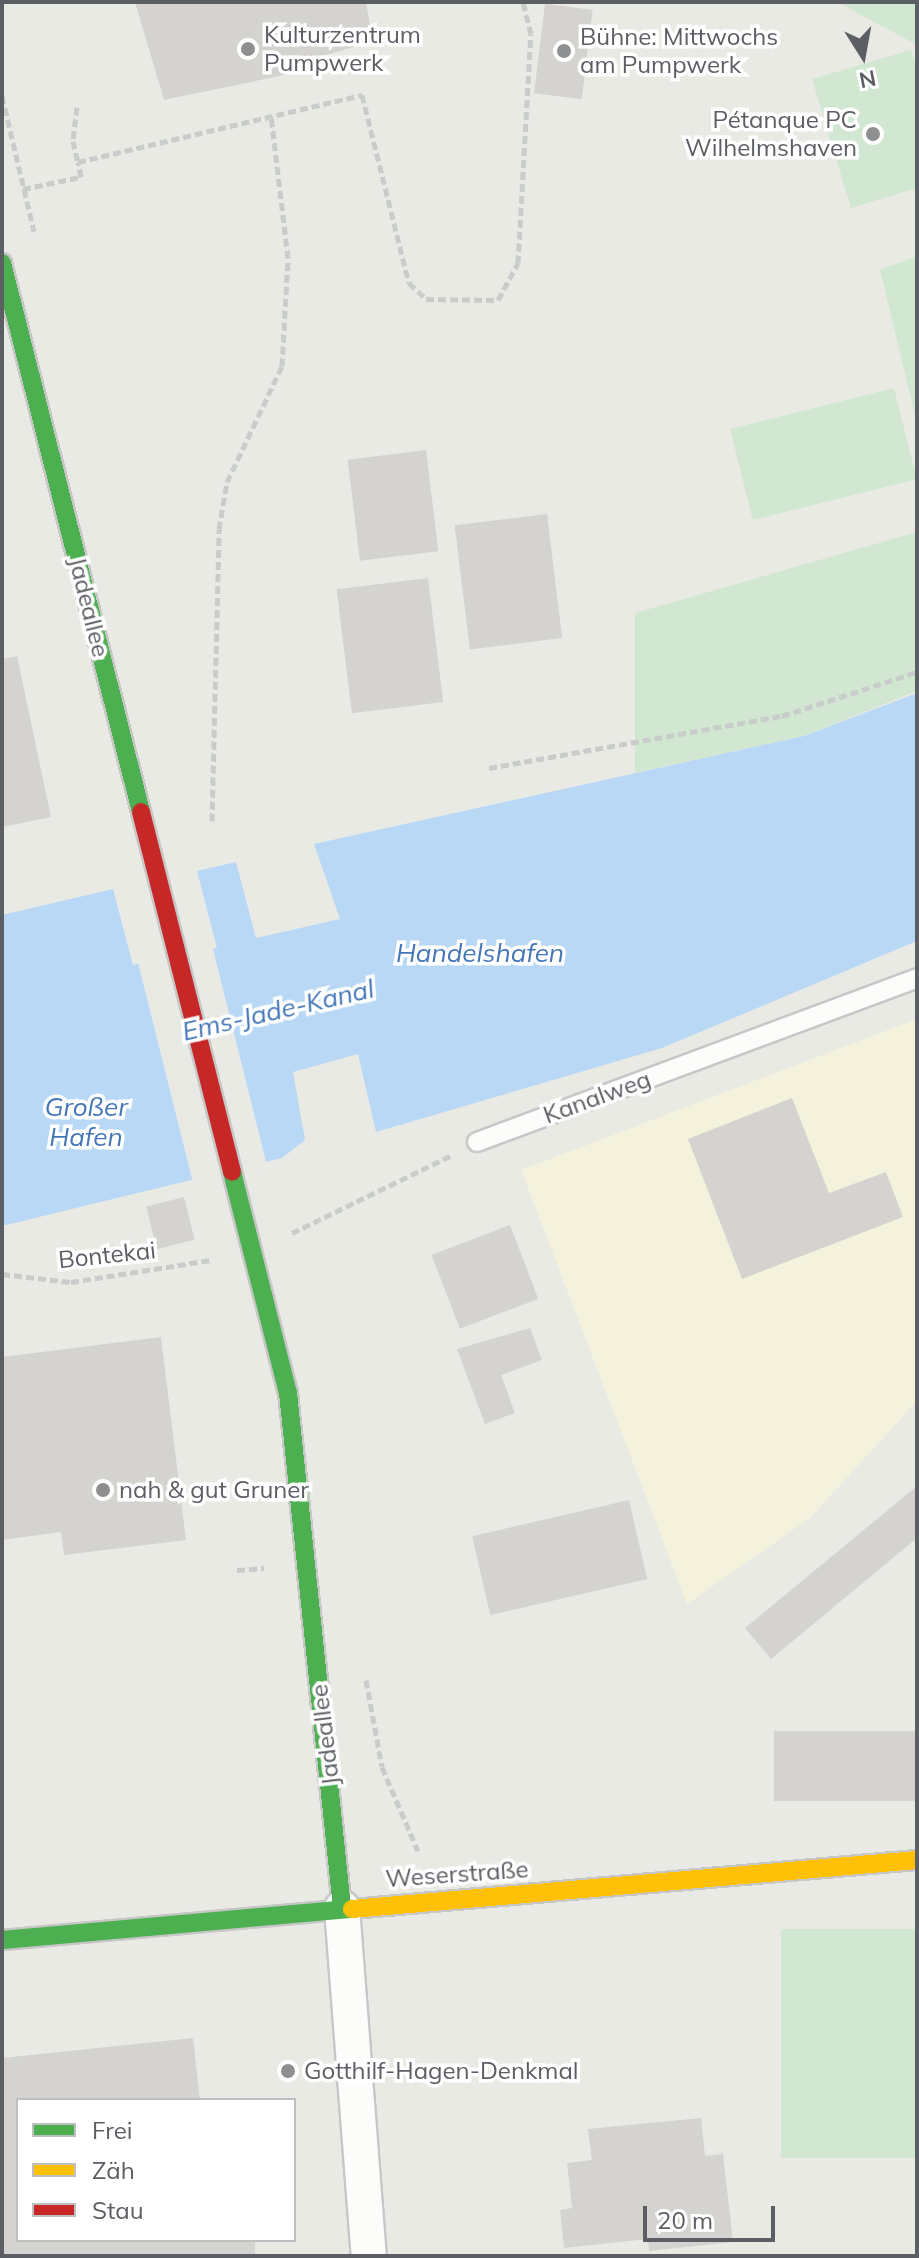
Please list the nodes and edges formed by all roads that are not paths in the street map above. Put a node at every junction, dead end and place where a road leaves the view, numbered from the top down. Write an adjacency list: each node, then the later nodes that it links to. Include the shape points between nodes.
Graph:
1 (3, 270): 5 (street, Jadeallee, via 288,1393)
2 (917, 978): 3 (lane, Kanalweg)
3 (477, 1142)
4 (917, 1860): 5 (street, Weserstraße)
5 (342, 1908): 6 (street, Weserstraße); 7 (street, Jadeallee)
6 (2, 1940)
7 (369, 2256)

